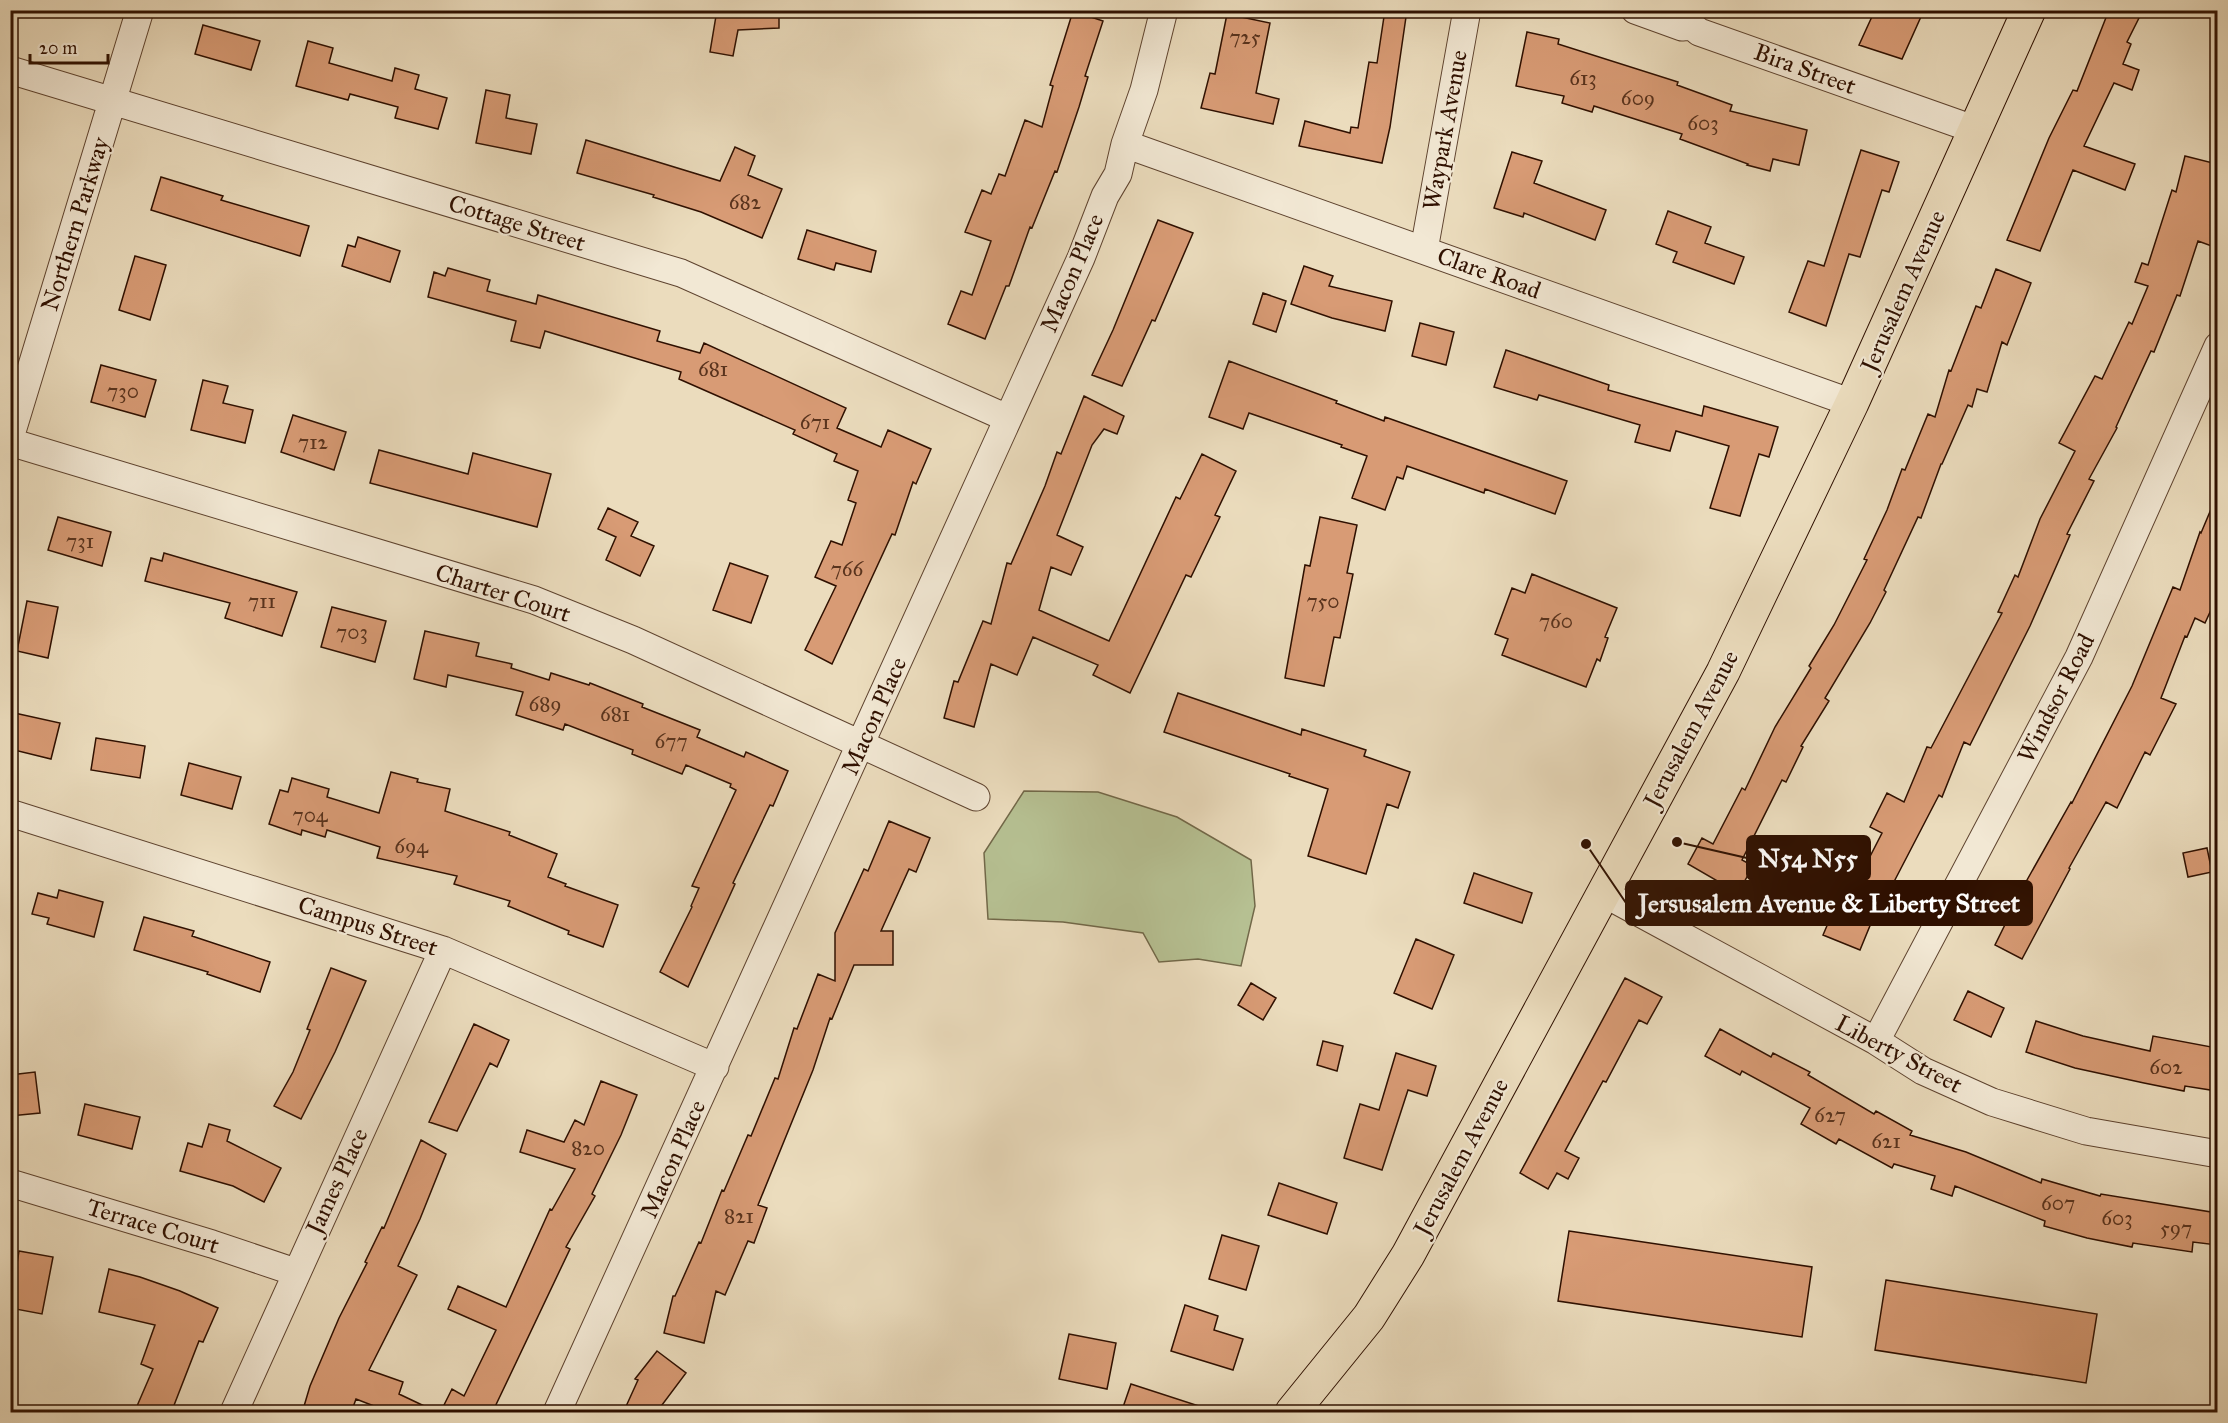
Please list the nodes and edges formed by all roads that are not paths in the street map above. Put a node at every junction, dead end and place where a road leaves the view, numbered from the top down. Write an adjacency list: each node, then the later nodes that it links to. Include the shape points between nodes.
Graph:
1 (140, 10): 8 (street, Northern Parkway)
2 (1164, 10): 10 (street, Macon Place, via 1144,90)
3 (1467, 10): 11 (street, Waypark Avenue)
4 (1635, 10): 6 (street, Bira Street, via 1682,27)
5 (2029, 10): 9 (main road, Jerusalem Avenue)
6 (1704, 21): 9 (street, Bira Street)
7 (10, 70): 8 (street, Cottage Street)
8 (113, 101): 14 (street, Cottage Street, via 681,273); 15 (street, Northern Parkway)
9 (1976, 130): 13 (main road, Jerusalem Avenue)
10 (1125, 144): 11 (street, Clare Road); 14 (street, Macon Place, via 1118,174)
11 (1424, 250): 13 (street, Clare Road)
12 (2217, 346): 21 (street, Windsor Road, via 2079,657)
13 (1852, 403): 19 (main road, Jerusalem Avenue, via 1723,672)
14 (1007, 418): 16 (street, Macon Place)
15 (10, 440): 16 (street, Charter Court, via 534,600 633,640)
16 (862, 744): 17 (street, Charter Court); 22 (street, Macon Place)
17 (976, 797)
18 (10, 813): 20 (street, Campus Street)
19 (1603, 893): 21 (street, Liberty Street); 28 (main road, Jerusalem Avenue, via 1408,1255 1369,1317)
20 (443, 950): 22 (street, Campus Street); 25 (street, James Place)
21 (1876, 1041): 23 (street, Liberty Street, via 1923,1071 1992,1102 2086,1131)
22 (715, 1067): 27 (street, Macon Place)
23 (2217, 1154)
24 (10, 1183): 25 (street, Terrace Court)
25 (295, 1272): 26 (street, James Place)
26 (234, 1413)
27 (557, 1413)
28 (1292, 1413)

